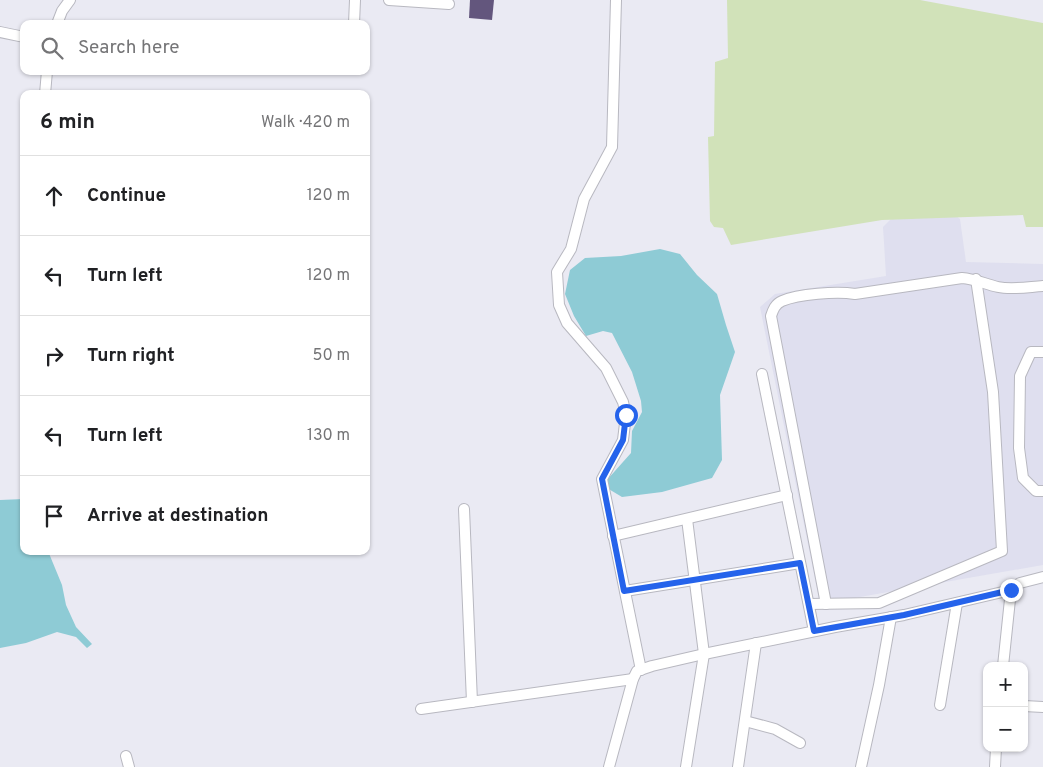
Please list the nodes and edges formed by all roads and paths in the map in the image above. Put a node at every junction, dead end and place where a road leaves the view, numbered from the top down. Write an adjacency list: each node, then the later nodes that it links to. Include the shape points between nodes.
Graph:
1 (70, 0): 6 (street)
2 (355, 0): 7 (street)
3 (389, 0): 5 (street)
4 (616, 0): 20 (street, via 612,147 584,199 571,249 557,272 559,305 567,323 606,368 626,415 623,440 602,479)
5 (449, 4)
6 (59, 20)
7 (354, 20)
8 (0, 32): 9 (street)
9 (20, 36)
10 (47, 75): 11 (street)
11 (46, 90)
12 (976, 279): 13 (street, via 997,287); 28 (street, via 993,392 1002,551 879,603); 28 (street, via 962,278 855,294 805,296 781,301 774,308 771,316)
13 (1043, 286)
14 (1043, 352): 16 (street, via 1032,352 1020,376 1019,448 1023,478 1036,491)
15 (762, 374): 17 (street)
16 (1043, 491)
17 (787, 495): 19 (street); 21 (street)
18 (464, 509): 36 (street)
19 (687, 519): 20 (street); 23 (street)
20 (613, 536): 25 (street)
21 (800, 563): 23 (street); 27 (street)
22 (1043, 577): 24 (street, via 1020,583)
23 (695, 580): 25 (street); 32 (street)
24 (1011, 590): 26 (street); 33 (street)
25 (624, 591): 34 (street)
26 (957, 603): 29 (street); 37 (street)
27 (809, 604): 28 (street); 30 (street)
28 (826, 604)
29 (891, 617): 30 (street); 49 (street)
30 (814, 631): 31 (street)
31 (756, 643): 32 (street); 41 (street)
32 (704, 654): 34 (street); 47 (street)
33 (1002, 662)
34 (641, 670): 35 (street)
35 (633, 679): 36 (street); 46 (street)
36 (472, 702): 40 (street)
37 (940, 705)
38 (1028, 706): 39 (street)
39 (1043, 707)
40 (421, 709)
41 (745, 721): 42 (street, via 775,729); 48 (street)
42 (800, 743)
43 (996, 752): 50 (street)
44 (126, 756): 45 (street)
45 (129, 767)
46 (608, 767)
47 (686, 767)
48 (738, 767)
49 (861, 767)
50 (995, 767)

